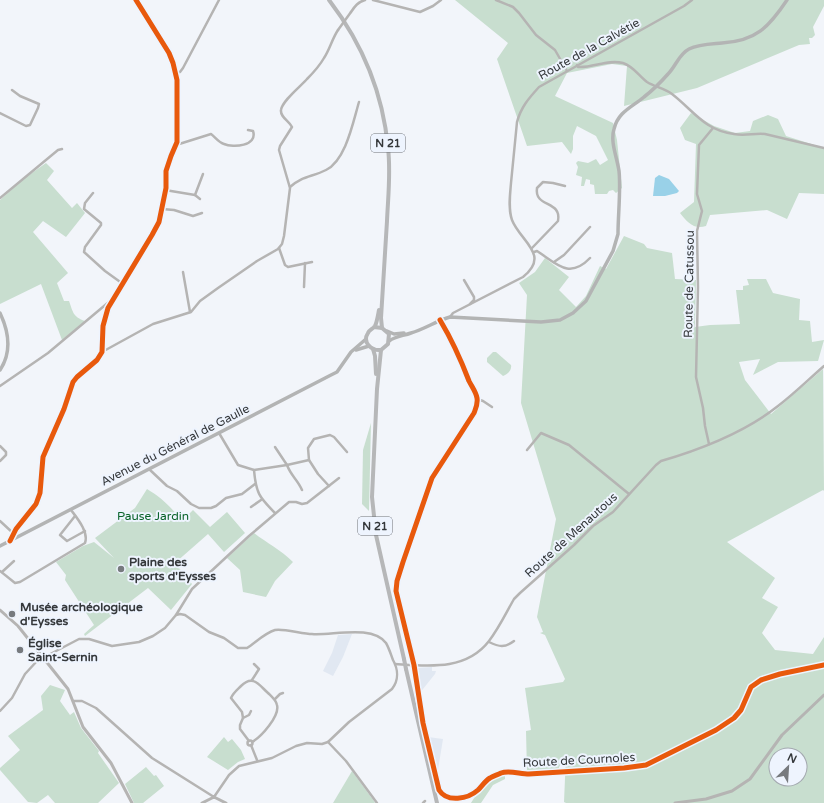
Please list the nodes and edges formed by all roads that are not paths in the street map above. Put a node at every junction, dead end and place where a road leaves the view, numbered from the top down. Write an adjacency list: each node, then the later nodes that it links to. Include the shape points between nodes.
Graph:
1 (136, 0): 12 (street, via 169,53)
2 (219, 0): 12 (street, via 183,68)
3 (329, 0): 45 (main road, N 21, via 366,59 379,96 387,134 389,194)
4 (365, 0): 24 (street, bridge, via 355,5 332,40 325,57 282,106 282,115 292,127 279,150)
5 (373, 0): 6 (street, via 420,12)
6 (441, 0)
7 (496, 0): 11 (street, via 519,13 536,36 555,50)
8 (692, 0): 10 (street, Route de la Calvétie)
9 (787, 0): 13 (main road, via 775,17 755,35 743,40 689,48)
10 (577, 65): 11 (street, Route de la Calvétie); 13 (street, via 583,67 605,62 625,64)
11 (567, 71): 34 (street, Route de la Calvétie, via 539,87 527,100 517,122 510,213 515,226)
12 (176, 73): 19 (street)
13 (657, 87): 17 (street, via 670,92); 49 (main road, via 625,110 618,118 614,129 613,139 619,171 617,239 586,301 574,313 560,320 548,322)
14 (12, 90): 16 (street, via 38,104 30,125 26,126)
15 (359, 102): 24 (street, via 344,147 333,165 298,180)
16 (0, 113)
17 (713, 128): 20 (street, via 735,134 765,134); 68 (street, Route de Catussou, via 699,145 697,194 702,211 697,231 696,377)
18 (248, 130): 19 (street, via 253,131 253,136 242,146 222,144 211,134)
19 (176, 145): 25 (street, via 166,171)
20 (824, 148)
21 (62, 149): 28 (street)
22 (203, 174): 27 (street)
23 (564, 186): 34 (street, via 543,182 537,188 540,200 555,208 558,221)
24 (290, 188): 33 (street, via 284,236)
25 (165, 190): 27 (street); 30 (street)
26 (93, 194): 42 (street, via 85,203 84,209 101,225 84,252)
27 (195, 195): 29 (street)
28 (0, 198)
29 (200, 199)
30 (162, 209): 31 (street, via 193,216); 42 (street, via 159,222)
31 (202, 213)
32 (590, 227): 38 (street)
33 (279, 248): 39 (street, via 288,267); 47 (street, via 206,296)
34 (532, 248): 35 (street, Route de la Calvétie)
35 (534, 252): 38 (street, via 537,251); 46 (street, via 528,273)
36 (590, 258): 38 (street, via 572,270 564,269)
37 (312, 262): 39 (street)
38 (554, 262)
39 (305, 263): 43 (street)
40 (183, 272): 47 (street)
41 (464, 280): 46 (street, via 474,297)
42 (123, 284): 44 (street)
43 (304, 287)
44 (112, 300): 59 (street, via 103,326); 63 (street, via 48,353)
45 (382, 300): 51 (main road, N 21); 52 (main road, N 21)
46 (470, 305): 49 (street)
47 (190, 312): 59 (street, via 152,324)
48 (0, 313): 62 (main road, via 8,332 8,341 6,358)
49 (450, 317): 50 (main road)
50 (440, 320): 53 (main road); 65 (street, via 455,347)
51 (374, 327): 52 (main road); 55 (main road, via 368,332)
52 (382, 328): 54 (main road)
53 (419, 330): 54 (main road, via 394,334); 56 (main road)
54 (387, 331): 56 (main road)
55 (366, 339): 57 (main road); 60 (main road, Avenue du Général de Gaulle)
56 (389, 341): 58 (main road, via 386,347)
57 (371, 348): 58 (main road); 60 (main road); 64 (main road, N 21, via 375,356)
58 (380, 350): 64 (main road, N 21)
59 (102, 352): 92 (street, via 73,382 43,457 38,499)
60 (351, 352): 67 (main road, Avenue du Général de Gaulle, via 338,372)
61 (824, 366): 68 (street, Route de Menautous, via 763,417)
62 (0, 370)
63 (0, 386)
64 (377, 389): 122 (main road, N 21, bridge, via 372,497 376,535)
65 (477, 399): 66 (street); 104 (street, Route de Cournoles, via 478,405 474,413 432,478 397,581 396,591)
66 (492, 407)
67 (219, 433): 78 (main road, Avenue du Général de Gaulle); 79 (street, via 236,464)
68 (709, 444): 84 (street, Route de Menautous, via 662,461)
69 (0, 446): 75 (street, via 6,452)
70 (275, 447): 73 (street)
71 (527, 450): 84 (street, via 541,433 564,442)
72 (347, 452): 74 (street, via 330,435 312,441 308,448)
73 (283, 459): 76 (street); 77 (street)
74 (309, 460): 76 (street); 82 (street)
75 (0, 461)
76 (287, 465): 77 (street); 83 (street, via 290,474)
77 (280, 466): 79 (street)
78 (149, 470): 81 (street, via 166,486 199,508 216,506 226,498 242,494); 87 (main road, Avenue du Général de Gaulle)
79 (254, 470): 81 (street)
80 (339, 478): 82 (street)
81 (255, 484): 85 (street)
82 (329, 486): 88 (street, via 307,504 288,502)
83 (302, 490)
84 (629, 494): 100 (street, Route de Menautous, via 613,512 593,526 514,599)
85 (261, 500): 86 (street); 88 (street)
86 (250, 507)
87 (71, 510): 89 (street); 93 (main road, Avenue du Général de Gaulle)
88 (275, 513): 98 (street, via 192,589)
89 (75, 516): 91 (street); 91 (street, via 60,535 67,541)
90 (0, 521): 92 (street)
91 (84, 531): 96 (street, via 85,543 20,582 16,583)
92 (13, 533): 93 (street)
93 (10, 541): 94 (main road, Avenue du Général de Gaulle)
94 (0, 546)
95 (14, 561): 96 (street)
96 (1, 571)
97 (0, 610): 101 (street, via 18,626)
98 (176, 615): 101 (street, via 161,631 144,641 112,646 89,639 79,639); 103 (street, via 185,615 209,632 243,649 278,629 316,635 366,633 381,638)
99 (514, 641): 100 (street, via 502,647)
100 (489, 642): 104 (street, Route de Menautous, via 472,657 461,662 437,666)
101 (44, 657): 110 (street, via 68,689); 112 (street, via 29,669 12,698)
102 (254, 664): 106 (street, via 258,669)
103 (395, 664): 104 (street, Route de Menautous); 115 (street, via 396,685)
104 (414, 665): 105 (street, Route de Cournoles, via 423,723 439,790 442,795 452,799 469,795 490,778 506,772 529,774 646,765 716,730 734,718 741,710 751,687 761,680)
105 (824, 665)
106 (252, 680): 109 (street); 113 (street, via 245,681 231,698 241,709)
107 (283, 693): 109 (street)
108 (824, 695): 123 (street, via 782,735 750,779 732,791 706,799)
109 (275, 700): 114 (street, via 278,706 274,718)
110 (73, 701): 117 (street, via 82,701 96,708 152,758); 118 (street, via 83,727 111,763)
111 (251, 711): 113 (street)
112 (0, 712)
113 (243, 718): 114 (street, via 240,729)
114 (251, 742): 116 (street)
115 (328, 742): 116 (street, via 296,746 272,758); 121 (street, via 346,761)
116 (257, 760): 117 (street, via 234,769)
117 (214, 797): 119 (street); 120 (street)
118 (132, 803)
119 (202, 803)
120 (226, 803)
121 (377, 803)
122 (437, 803)
123 (675, 803)

